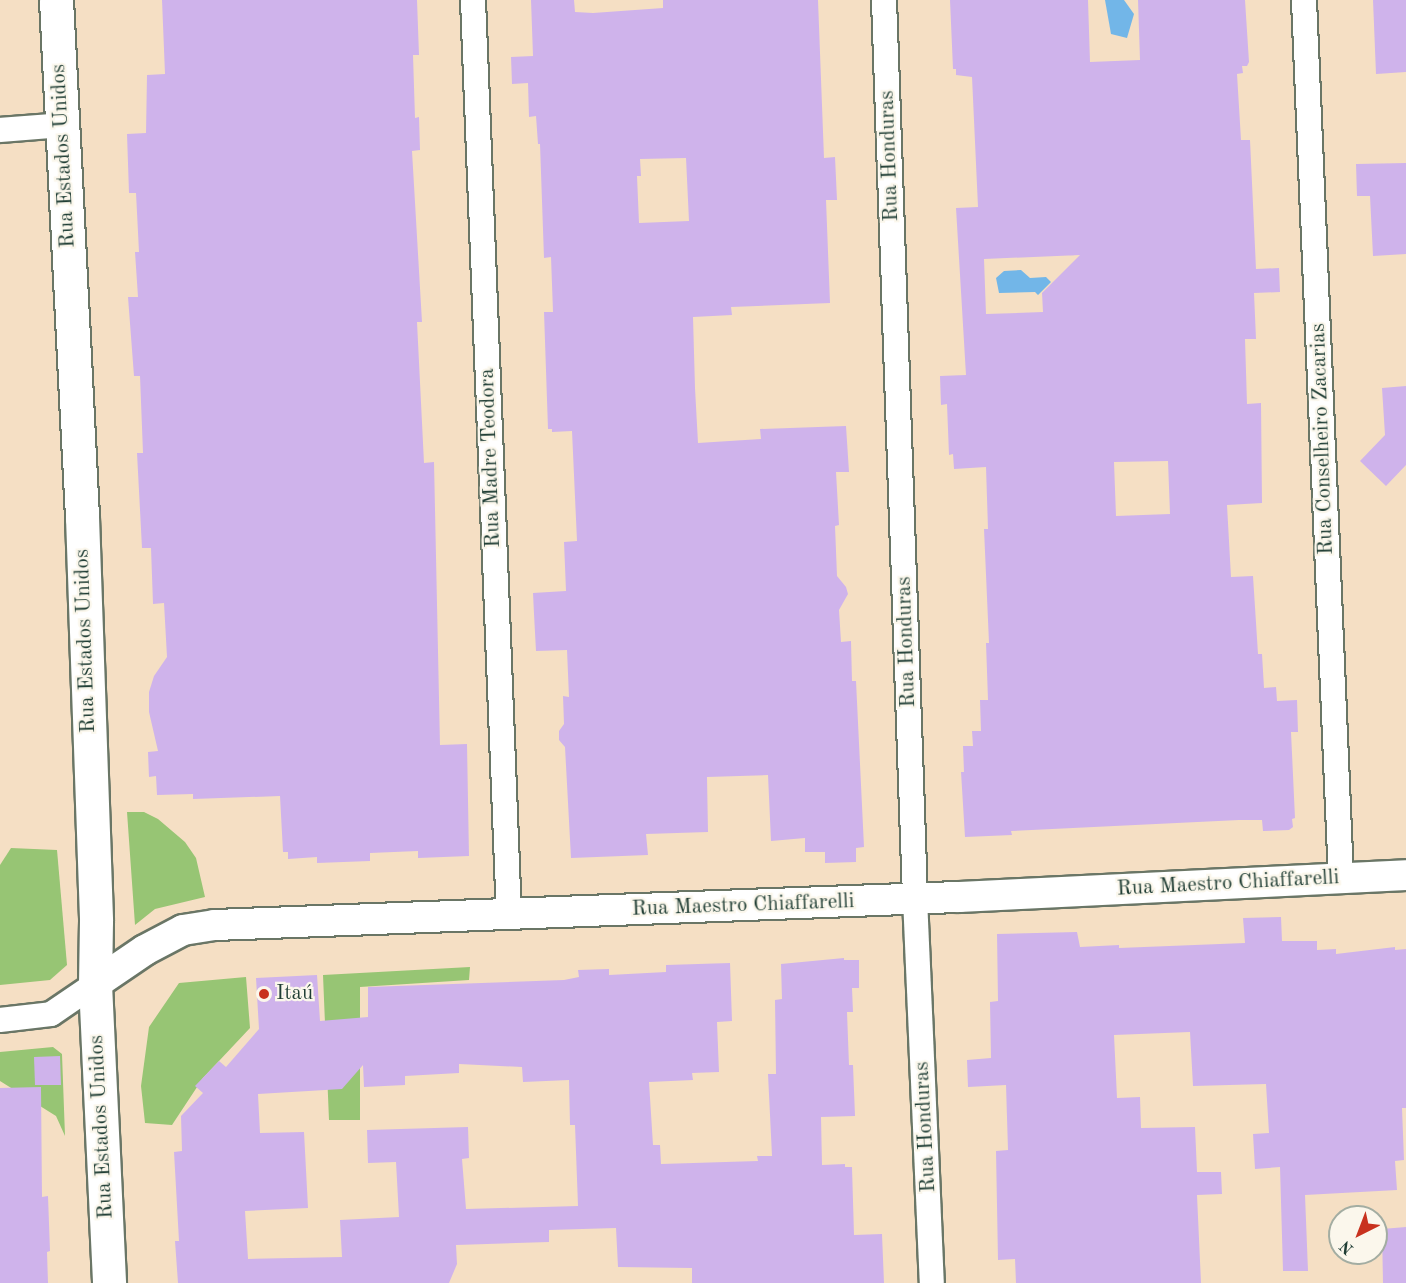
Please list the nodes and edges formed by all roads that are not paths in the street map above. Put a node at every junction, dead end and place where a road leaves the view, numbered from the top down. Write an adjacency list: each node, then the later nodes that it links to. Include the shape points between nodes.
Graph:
1 (56, 0): 5 (main road, Rua Estados Unidos)
2 (473, 0): 10 (street, Rua Madre Teodora)
3 (884, 0): 9 (street, Rua Honduras)
4 (1304, 0): 8 (street, Rua Conselheiro Zacarias)
5 (63, 125): 6 (street); 11 (main road, Rua Estados Unidos, via 83,530)
6 (0, 130)
7 (1406, 875): 8 (street, Rua Maestro Chiaffarelli)
8 (1341, 878): 9 (street, Rua Maestro Chiaffarelli)
9 (915, 898): 10 (street, Rua Maestro Chiaffarelli); 14 (street, Rua Honduras)
10 (509, 916): 11 (street, Rua Maestro Chiaffarelli, via 183,930)
11 (95, 984): 12 (street, via 51,1014); 13 (main road, Rua Estados Unidos)
12 (0, 1020)
13 (109, 1283)
14 (932, 1283)

